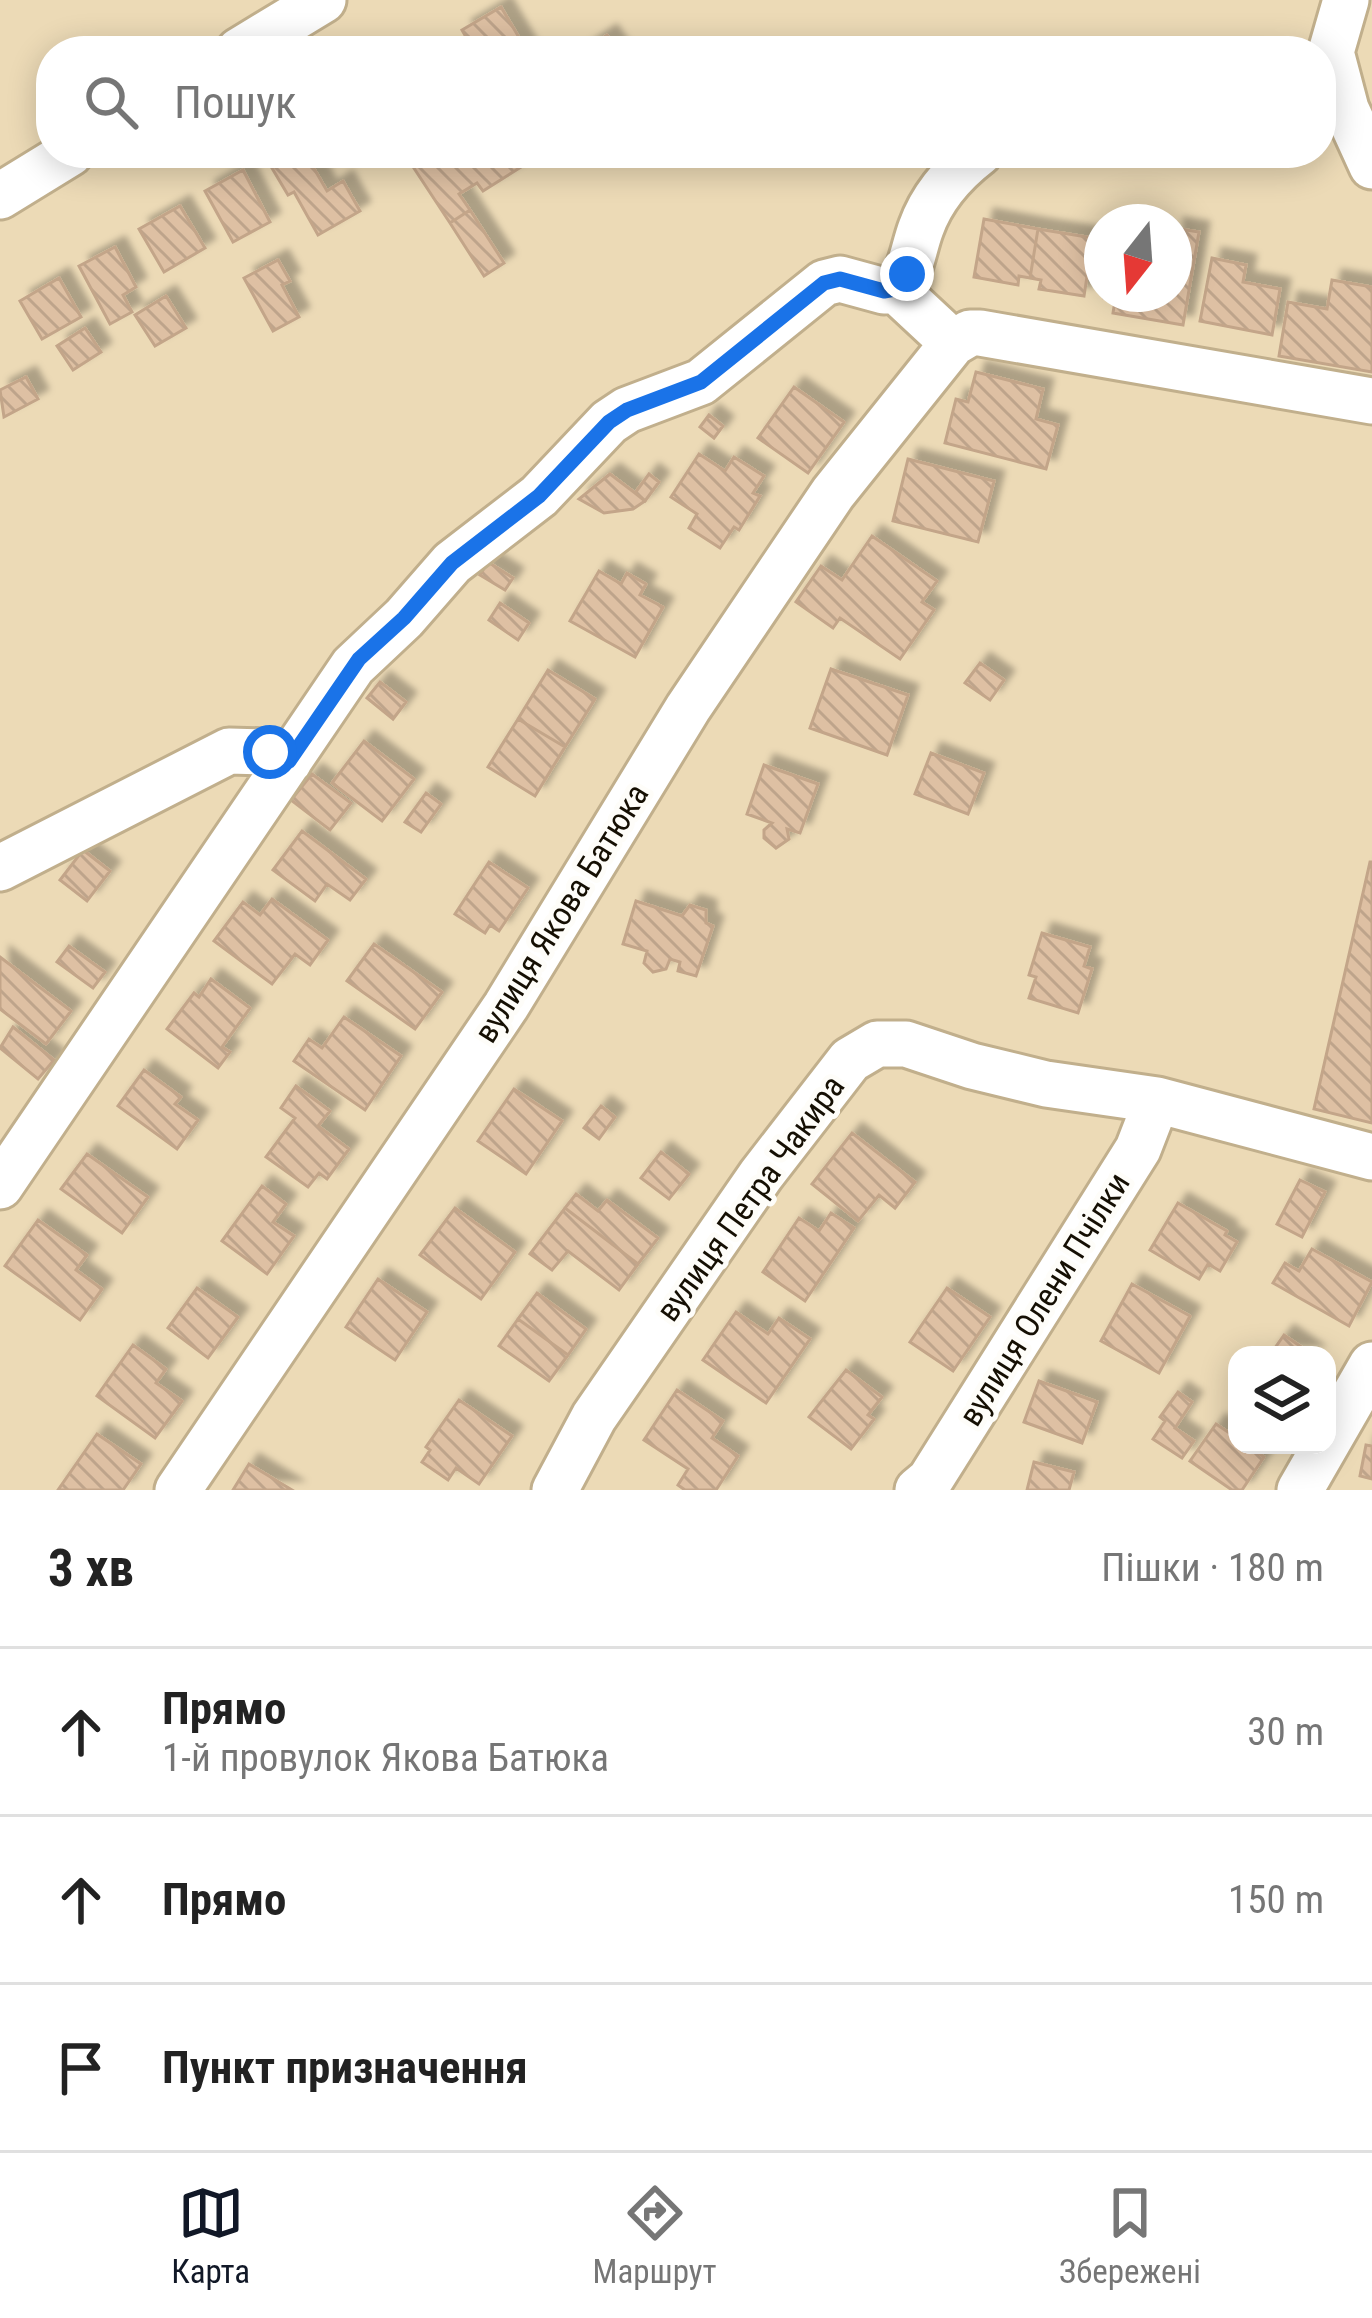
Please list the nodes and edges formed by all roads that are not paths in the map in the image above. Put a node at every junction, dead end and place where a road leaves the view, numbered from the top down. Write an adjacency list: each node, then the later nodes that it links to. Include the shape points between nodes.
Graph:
1 (323, 0): 3 (street)
2 (1346, 0): 4 (street)
3 (264, 36)
4 (1332, 36)
5 (1336, 81): 6 (street)
6 (1372, 166)
7 (46, 168): 9 (street)
8 (962, 168): 10 (street, via 934,201)
9 (0, 196)
10 (895, 289): 11 (street); 13 (street, via 824,283 701,382 609,422 539,496 452,563 353,666)
11 (952, 343): 12 (street, via 980,333); 19 (street, вулиця Якова Батюка, via 833,494 688,708 506,1006)
12 (1372, 401)
13 (289, 761): 14 (street, via 229,751); 17 (street)
14 (0, 868)
15 (1156, 1100): 16 (street, вулиця Петра Чакира); 20 (street, вулиця Петра Чакира, via 1009,1076 906,1044 862,1050 761,1175 594,1417); 21 (street, вулиця Олени Пчілки, via 1138,1149)
16 (1372, 1157)
17 (0, 1186)
18 (1372, 1366): 22 (street)
19 (178, 1490)
20 (555, 1490)
21 (917, 1490)
22 (1300, 1490)

